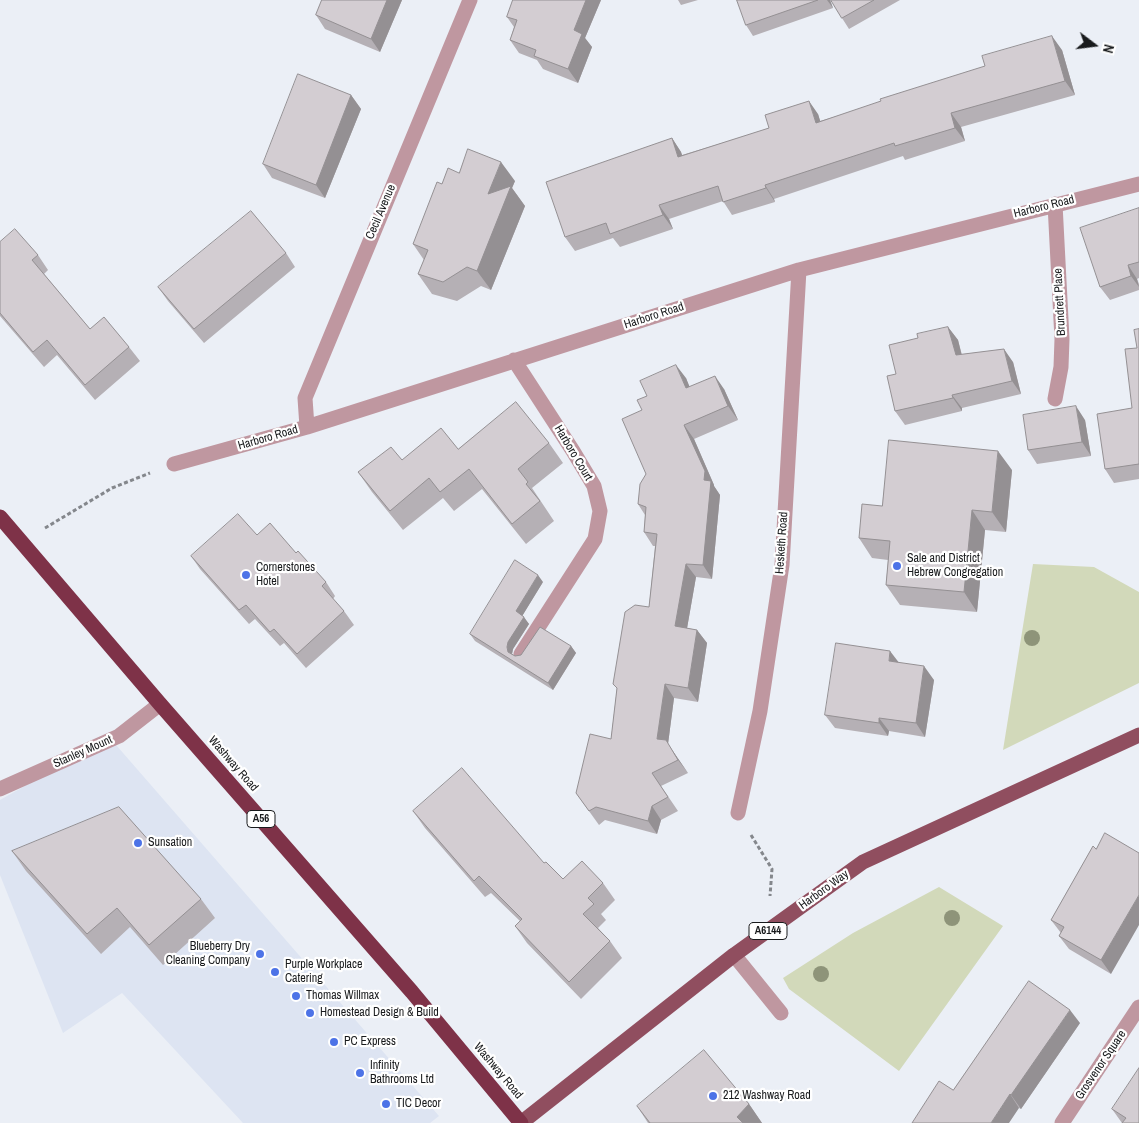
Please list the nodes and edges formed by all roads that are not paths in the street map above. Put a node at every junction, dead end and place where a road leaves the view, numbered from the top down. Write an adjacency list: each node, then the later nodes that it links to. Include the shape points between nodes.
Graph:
1 (470, 0): 7 (street, Cecil Avenue, via 305,398)
2 (1139, 184): 3 (street, Harboro Road)
3 (1055, 204): 4 (street, Harboro Road); 6 (street, Brundrett Place, via 1062,340)
4 (799, 270): 5 (street, Harboro Road); 14 (street, Hesketh Road, via 782,565 760,710)
5 (514, 360): 7 (street, Harboro Road); 10 (street, Harboro Court, via 594,486 600,511 596,539)
6 (1055, 399)
7 (307, 427): 8 (street, Harboro Road)
8 (174, 464)
9 (0, 517): 11 (highway, Washway Road / A56)
10 (521, 654)
11 (160, 704): 13 (street, Stanley Mount, via 119,736); 18 (highway, Washway Road / A56, via 412,992)
12 (1139, 734): 15 (main road, Harboro Way / A6144, via 863,862)
13 (0, 789)
14 (738, 813)
15 (734, 955): 17 (street); 18 (main road, Harboro Way / A6144)
16 (1139, 1007): 19 (street, Grosvenor Square)
17 (781, 1014)
18 (521, 1123)
19 (1062, 1123)

